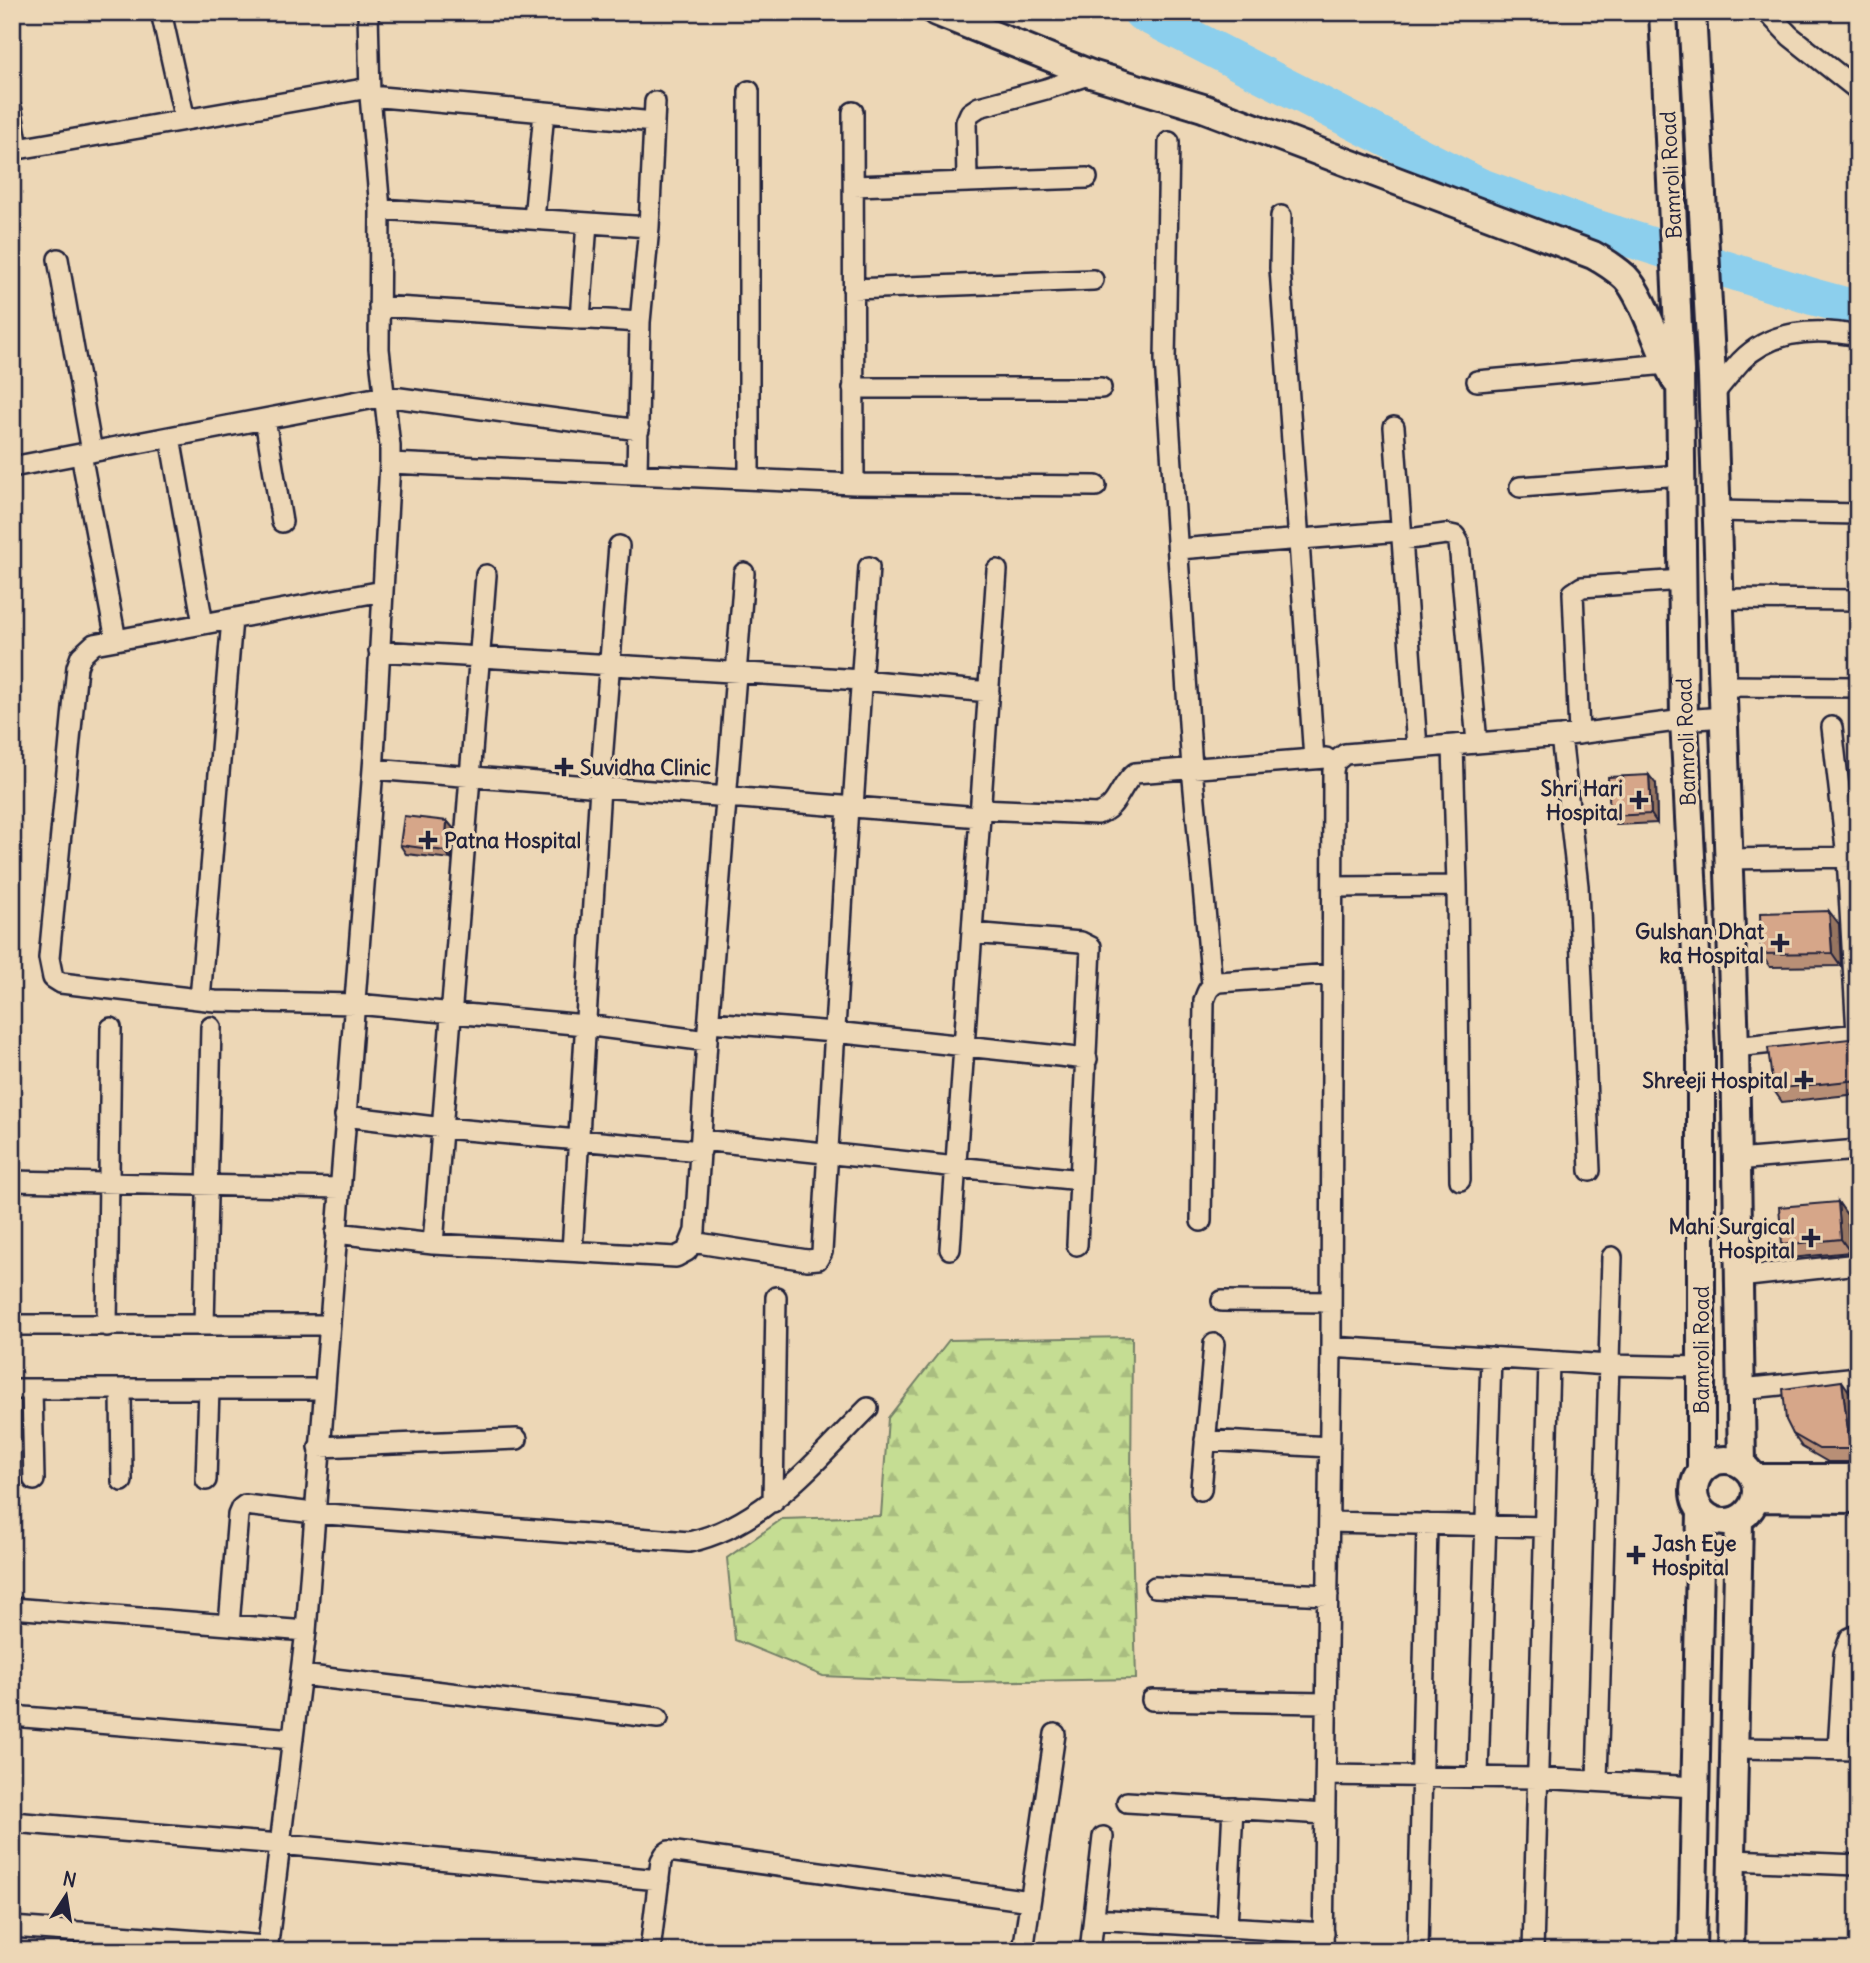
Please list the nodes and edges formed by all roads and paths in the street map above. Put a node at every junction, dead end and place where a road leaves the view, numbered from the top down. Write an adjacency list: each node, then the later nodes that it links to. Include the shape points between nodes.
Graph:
1 (161, 12): 15 (street)
2 (368, 12): 10 (street)
3 (936, 12): 7 (street)
4 (1662, 12): 34 (street, Bamroli Road)
5 (1692, 12): 36 (street, Bamroli Road)
6 (1767, 12): 8 (street)
7 (1091, 74): 20 (street, via 970,113 966,122); 34 (street, via 1203,108 1593,255 1627,278)
8 (1858, 90)
9 (749, 91): 49 (street)
10 (370, 92): 13 (street); 15 (street); 22 (street)
11 (655, 102): 16 (street)
12 (12, 111): 18 (street)
13 (544, 112): 16 (street); 24 (street)
14 (853, 112): 21 (street)
15 (185, 120): 18 (street)
16 (654, 122): 26 (street)
17 (1169, 142): 59 (street, via 1165,360)
18 (15, 149)
19 (1087, 178): 20 (street)
20 (967, 181): 21 (street)
21 (854, 186): 29 (street)
22 (380, 209): 24 (street); 30 (street)
23 (1282, 216): 57 (street, via 1280,268)
24 (534, 219): 25 (street)
25 (587, 223): 26 (street); 31 (street)
26 (649, 227): 32 (street)
27 (58, 259): 44 (street)
28 (1093, 280): 29 (street)
29 (853, 289): 37 (street)
30 (379, 306): 31 (street); 39 (street)
31 (580, 319): 32 (street)
32 (640, 322): 42 (street)
33 (1858, 336): 36 (street, via 1830,331 1778,338 1758,347)
34 (1676, 374): 35 (street); 48 (street, Bamroli Road)
35 (1477, 381)
36 (1713, 386): 53 (street, Bamroli Road)
37 (853, 388): 38 (street); 50 (street)
38 (1101, 388)
39 (385, 396): 40 (street); 42 (street); 45 (street)
40 (265, 419): 43 (street); 55 (street)
41 (1394, 427): 56 (street)
42 (639, 430): 47 (street)
43 (170, 437): 44 (street); 69 (street)
44 (86, 453): 46 (street); 70 (street)
45 (390, 463): 47 (street); 65 (street)
46 (12, 467)
47 (636, 473): 49 (street)
48 (1681, 475): 52 (street); 64 (street, Bamroli Road)
49 (749, 478): 50 (street)
50 (854, 484): 51 (street)
51 (1096, 486)
52 (1520, 487)
53 (1717, 511): 54 (street); 66 (street, Bamroli Road)
54 (1858, 514)
55 (282, 522)
56 (1402, 535): 57 (street); 83 (street, via 1446,534 1459,543); 85 (street)
57 (1299, 538): 59 (street); 87 (street)
58 (619, 546): 73 (street)
59 (1179, 549): 88 (street)
60 (869, 567): 75 (street)
61 (997, 569): 78 (street)
62 (744, 573): 74 (street)
63 (486, 575): 72 (street)
64 (1682, 580): 80 (street, Bamroli Road); 82 (street, via 1582,587 1573,593)
65 (383, 591): 68 (street); 71 (street)
66 (1720, 599): 67 (street); 76 (street, Bamroli Road)
67 (1858, 600)
68 (232, 619): 69 (street); 102 (street)
69 (203, 624): 70 (street)
70 (116, 640): 102 (street, via 86,649 77,667 49,967 61,983)
71 (379, 651): 72 (street); 89 (street)
72 (480, 658): 73 (street); 90 (street)
73 (610, 665): 74 (street); 91 (street)
74 (736, 671): 75 (street); 92 (street)
75 (862, 680): 78 (street); 93 (street)
76 (1723, 685): 77 (street); 79 (street, Bamroli Road)
77 (1858, 687)
78 (989, 692): 94 (street)
79 (1723, 717): 80 (street); 96 (street, Bamroli Road)
80 (1684, 720): 82 (street); 151 (street, Bamroli Road, via 1701,1051)
81 (1832, 727): 95 (street)
82 (1570, 735): 83 (street); 122 (street)
83 (1477, 743): 84 (street)
84 (1452, 745): 85 (street); 97 (street)
85 (1418, 748): 86 (street)
86 (1339, 757): 87 (street); 98 (street, via 1333,771)
87 (1314, 759): 88 (street)
88 (1192, 768): 94 (street, via 1135,773 1112,807 1097,814); 101 (street)
89 (373, 769): 90 (street); 103 (street)
90 (471, 777): 91 (street); 104 (street)
91 (600, 787): 92 (street); 105 (street)
92 (725, 797): 93 (street); 108 (street)
93 (850, 807): 94 (street); 109 (street)
94 (980, 813): 99 (street)
95 (1852, 857): 96 (street); 110 (street)
96 (1728, 859): 112 (street, Bamroli Road)
97 (1457, 886): 98 (street); 125 (street)
98 (1333, 887): 100 (street)
99 (972, 933): 111 (street); 113 (street, via 1081,942 1091,947)
100 (1332, 975): 101 (street); 141 (street)
101 (1212, 985): 129 (street, via 1204,1001)
102 (200, 999): 103 (street)
103 (356, 1004): 104 (street); 114 (street)
104 (452, 1013): 105 (street); 115 (street)
105 (585, 1025): 108 (street); 116 (street)
106 (211, 1027): 127 (street)
107 (111, 1028): 126 (street)
108 (708, 1031): 109 (street); 117 (street)
109 (834, 1032): 111 (street); 119 (street)
110 (1858, 1034): 112 (street)
111 (964, 1045): 113 (street); 121 (street)
112 (1735, 1047): 120 (street, Bamroli Road)
113 (1087, 1059): 123 (street)
114 (345, 1116): 115 (street); 128 (street)
115 (443, 1128): 116 (street); 132 (street)
116 (578, 1139): 117 (street); 135 (street)
117 (701, 1145): 119 (street); 131 (street)
118 (1858, 1150): 120 (street)
119 (827, 1153): 121 (street); 131 (street, via 824,1241 818,1259)
120 (1736, 1160): 138 (street, Bamroli Road)
121 (956, 1166): 123 (street); 134 (street)
122 (1590, 1171)
123 (1080, 1180): 133 (street)
124 (12, 1181): 126 (street)
125 (1460, 1181)
126 (108, 1183): 127 (street); 143 (street)
127 (207, 1185): 128 (street); 144 (street)
128 (340, 1188): 130 (street)
129 (1201, 1221)
130 (336, 1233): 132 (street); 145 (street)
131 (692, 1242): 135 (street, via 676,1257)
132 (433, 1244): 135 (street)
133 (1077, 1245)
134 (950, 1249)
135 (572, 1251)
136 (1612, 1256): 150 (street)
137 (1858, 1264): 138 (street)
138 (1739, 1277): 155 (street, Bamroli Road)
139 (776, 1297): 171 (street)
140 (1222, 1301): 141 (street)
141 (1331, 1301): 147 (street)
142 (12, 1325): 143 (street)
143 (107, 1325): 144 (street)
144 (204, 1325): 145 (street)
145 (329, 1325): 154 (street)
146 (1214, 1344): 160 (street)
147 (1331, 1348): 148 (street); 162 (street)
148 (1490, 1357): 149 (street); 176 (street)
149 (1549, 1361): 150 (street); 177 (street)
150 (1609, 1365): 151 (street); 197 (street)
151 (1701, 1367): 163 (street, Bamroli Road)
152 (1858, 1377): 155 (street)
153 (209, 1389): 154 (street); 157 (street); 166 (street)
154 (324, 1389): 161 (street)
155 (1741, 1389): 169 (street, Bamroli Road)
156 (22, 1390): 157 (street); 165 (street)
157 (121, 1390): 167 (street)
158 (868, 1408): 171 (street)
159 (517, 1438): 161 (street)
160 (1205, 1440): 162 (street); 168 (street)
161 (319, 1447): 173 (street)
162 (1330, 1447): 174 (street)
163 (1701, 1471): 169 (street, via 1712,1462 1732,1461); 172 (street, via 1694,1494)
164 (1858, 1478): 169 (street)
165 (34, 1480)
166 (206, 1480)
167 (122, 1482)
168 (1201, 1490)
169 (1747, 1490): 170 (street); 172 (street, via 1718,1521); 191 (street, Bamroli Road)
170 (1858, 1499)
171 (773, 1502): 173 (street, via 705,1539 689,1542)
172 (1701, 1512): 198 (street)
173 (314, 1513): 181 (street, via 251,1504 240,1508); 182 (street)
174 (1329, 1522): 175 (street); 179 (street)
175 (1427, 1524): 176 (street); 194 (street)
176 (1486, 1525): 177 (street); 195 (street)
177 (1544, 1527): 196 (street)
178 (1155, 1587): 179 (street)
179 (1328, 1595): 186 (street)
180 (12, 1608): 181 (street)
181 (229, 1625): 182 (street)
182 (306, 1631): 184 (street)
183 (1858, 1634): 192 (street, via 1850,1639 1844,1654)
184 (301, 1675): 188 (street); 190 (street)
185 (1152, 1700): 186 (street)
186 (1326, 1703): 193 (street)
187 (12, 1716): 190 (street)
188 (658, 1718)
189 (1055, 1734): 208 (street)
190 (293, 1739): 204 (street)
191 (1734, 1748): 192 (street); 205 (street, Bamroli Road)
192 (1848, 1750)
193 (1326, 1775): 194 (street); 201 (street)
194 (1422, 1775): 195 (street); 217 (street)
195 (1478, 1776): 196 (street)
196 (1538, 1778): 197 (street); 218 (street)
197 (1597, 1781): 198 (street)
198 (1695, 1787): 219 (street)
199 (1127, 1802): 200 (street)
200 (1233, 1808): 201 (street); 211 (street)
201 (1325, 1814): 212 (street)
202 (12, 1822): 204 (street)
203 (1103, 1837): 209 (street)
204 (280, 1844): 207 (street); 213 (street)
205 (1732, 1860): 206 (street); 220 (street, Bamroli Road)
206 (1858, 1865)
207 (659, 1880): 208 (street, via 661,1861 675,1851); 214 (street)
208 (1030, 1901): 215 (street)
209 (1094, 1919): 211 (street); 216 (street)
210 (12, 1927): 213 (street)
211 (1227, 1927): 212 (street)
212 (1324, 1942)
213 (267, 1948)
214 (650, 1951)
215 (1023, 1951)
216 (1090, 1951)
217 (1418, 1951)
218 (1534, 1951)
219 (1692, 1951)
220 (1730, 1951)

